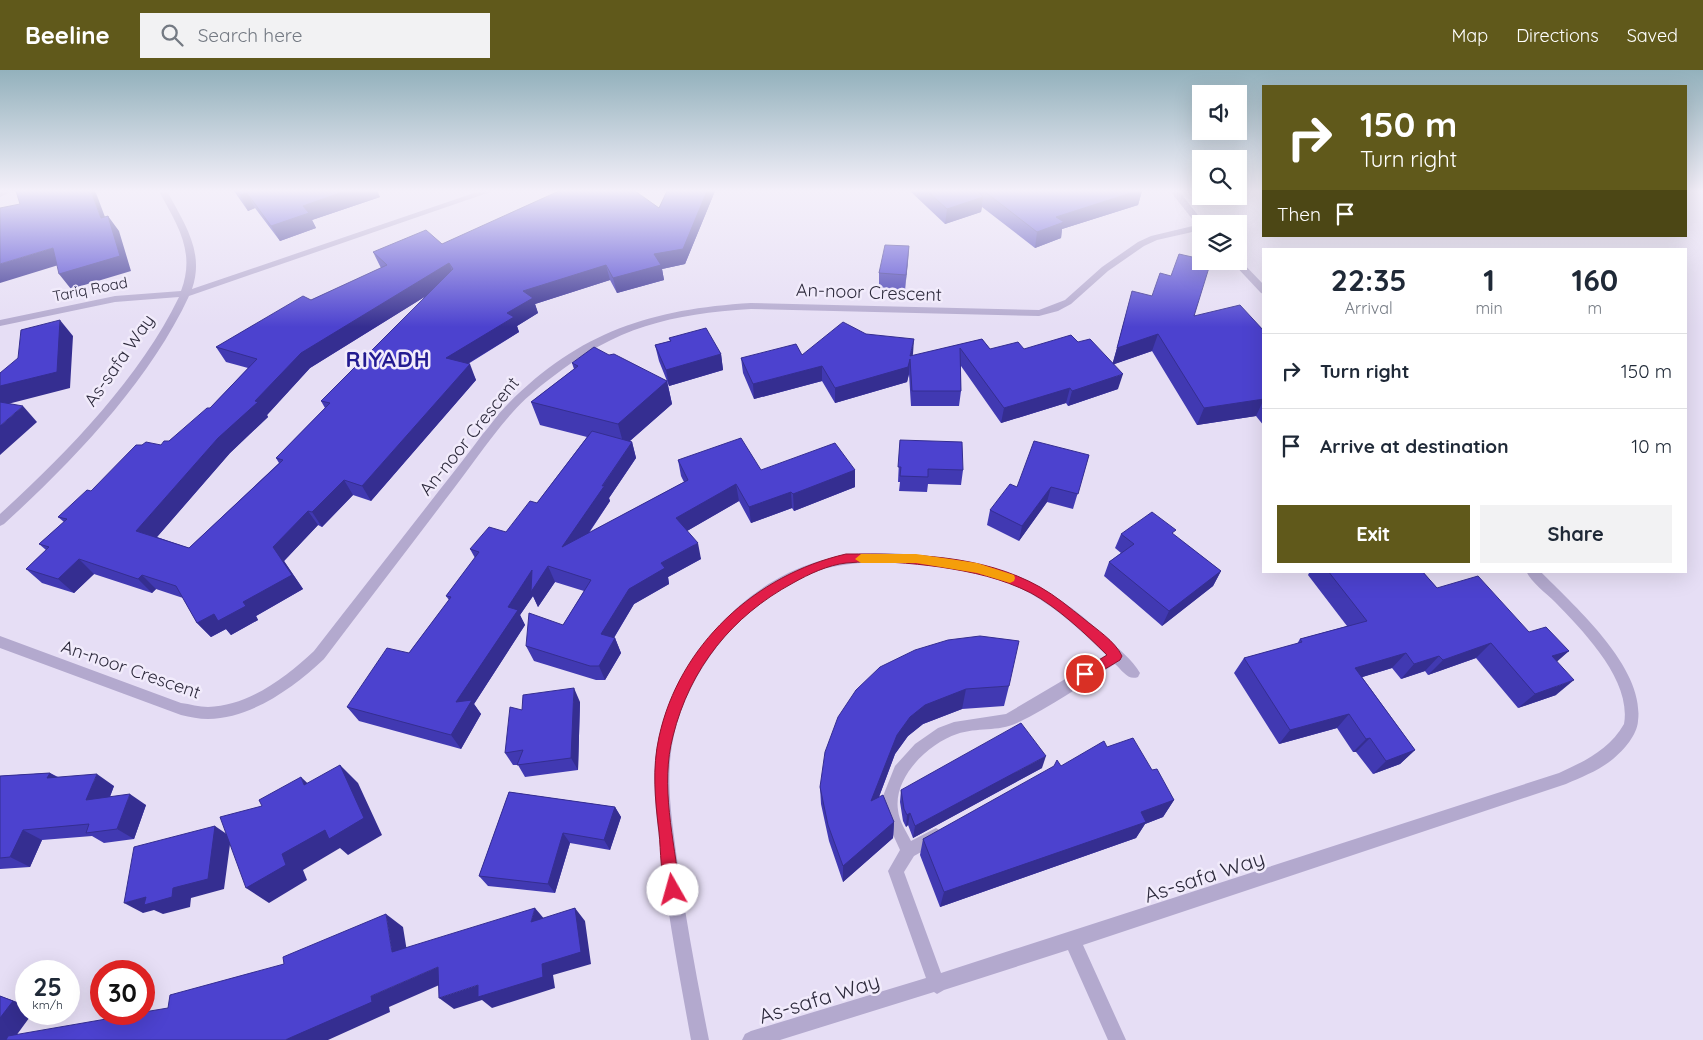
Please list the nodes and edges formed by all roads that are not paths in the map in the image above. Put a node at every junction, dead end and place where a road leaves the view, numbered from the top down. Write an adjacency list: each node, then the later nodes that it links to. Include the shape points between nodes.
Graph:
1 (185, 236): 6 (street, As-safa Way, via 191,248 192,264)
2 (356, 236): 6 (street, Tariq Road)
3 (1161, 236): 10 (street, An-noor Crescent, via 1141,244 1105,269 1068,302 1039,314 720,307 649,320 597,340 538,381 509,409 303,672 249,703 209,713 181,709)
4 (1244, 270): 5 (street)
5 (1262, 289)
6 (186, 294): 7 (street, Tariq Road, via 103,300); 8 (street, As-safa Way, via 137,374 97,425 35,490)
7 (0, 323)
8 (0, 521)
9 (1534, 573): 15 (street, As-safa Way, via 1612,657 1624,679 1631,703 1631,722 1618,744 1599,761 1561,779)
10 (0, 642)
11 (1116, 656): 12 (street); 14 (street, via 1009,720 955,727 930,741 908,760 891,794 890,808); 17 (street, via 1052,601 1019,582 977,568 916,559 846,559 827,563 772,588 725,626 688,676 666,737 662,771 673,890)
12 (1132, 673)
13 (950, 828): 14 (street)
14 (908, 852): 16 (street, via 896,871)
15 (1073, 942): 16 (street, As-safa Way); 19 (street)
16 (937, 985): 18 (street, As-safa Way)
17 (700, 1040)
18 (751, 1040)
19 (1117, 1040)

